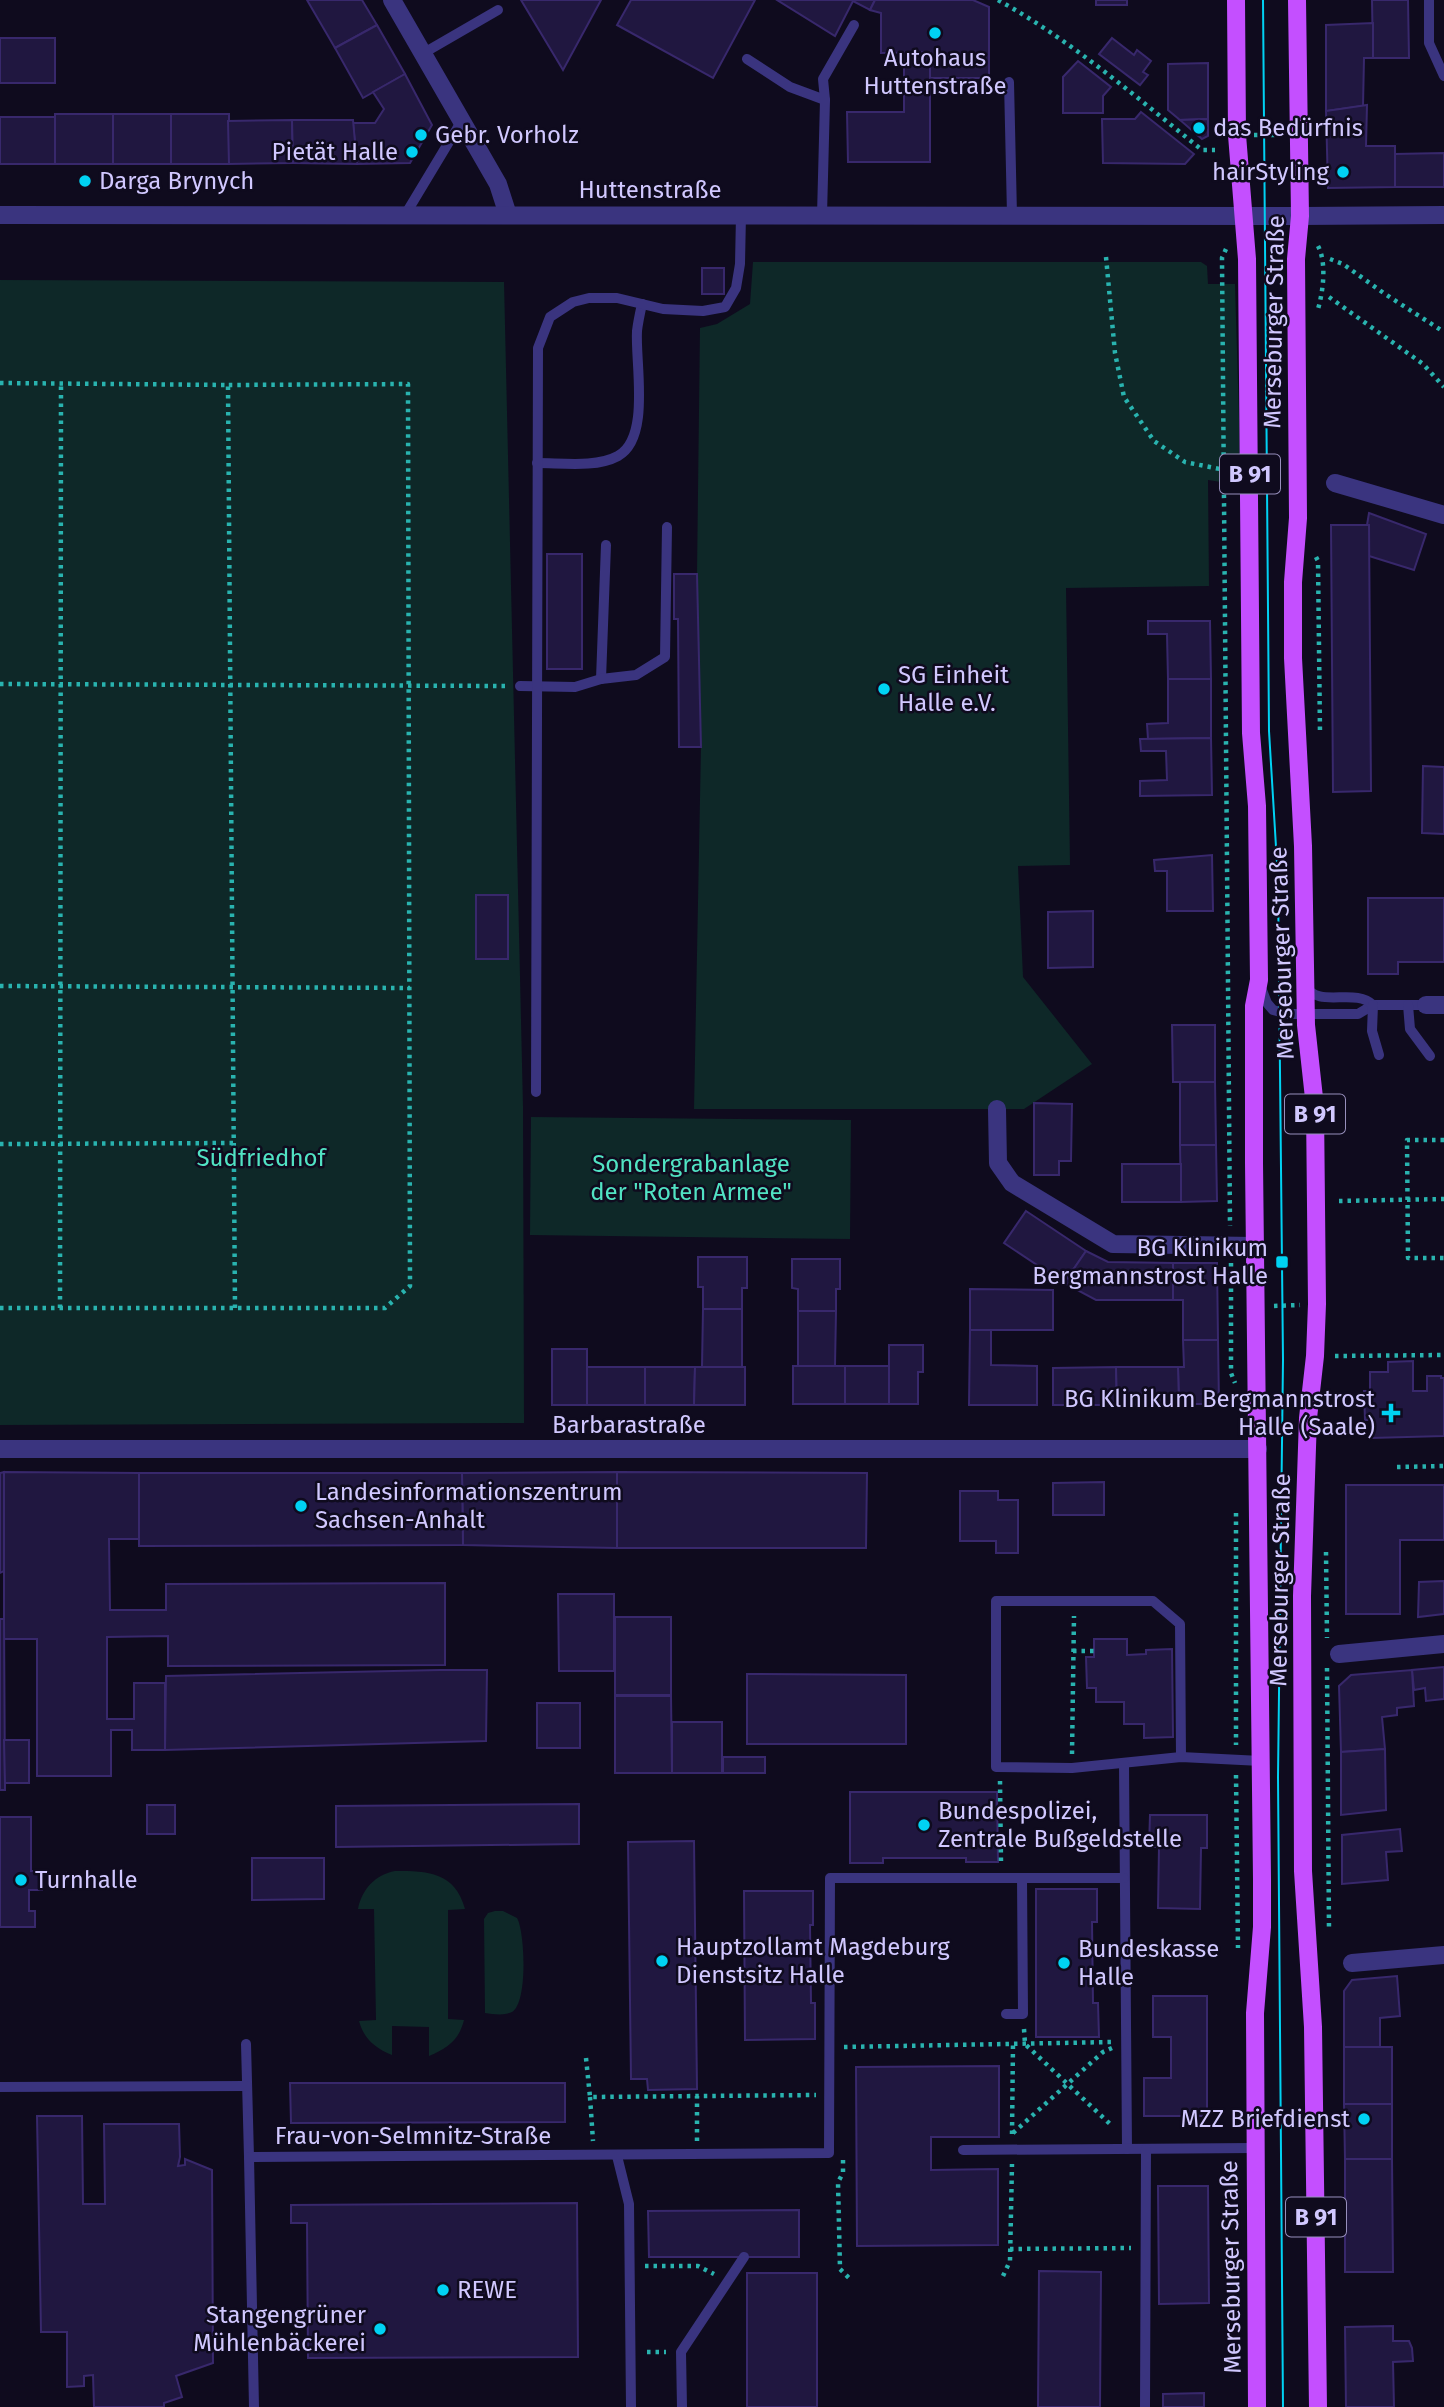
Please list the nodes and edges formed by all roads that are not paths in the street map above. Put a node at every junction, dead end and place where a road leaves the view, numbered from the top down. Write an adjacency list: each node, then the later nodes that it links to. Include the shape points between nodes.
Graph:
1 (392, 0): 7 (street)
2 (1236, 0): 20 (main road, Merseburger Straße / B 91)
3 (1297, 0): 21 (main road, Merseburger Straße / B 91)
4 (1429, 0): 9 (lane, via 1429,43)
5 (498, 10): 7 (lane)
6 (854, 25): 11 (lane, via 823,79)
7 (422, 54): 12 (street)
8 (747, 60): 11 (lane, via 790,87)
9 (1444, 76)
10 (1009, 82): 18 (lane)
11 (825, 100): 17 (lane)
12 (461, 122): 14 (lane); 15 (street, via 498,184)
13 (0, 215): 14 (street, Huttenstraße)
14 (405, 215): 15 (street, Huttenstraße)
15 (508, 215): 16 (street, Huttenstraße)
16 (741, 215): 17 (street, Huttenstraße); 22 (lane, via 736,288 725,307 703,311)
17 (822, 215): 18 (street, Huttenstraße)
18 (1012, 215): 20 (street, Huttenstraße)
19 (1444, 215): 21 (street, Huttenstraße)
20 (1243, 216): 21 (street, Huttenstraße); 31 (main road, Merseburger Straße / B 91, via 1248,259 1251,733 1257,806)
21 (1300, 216): 32 (main road, Merseburger Straße / B 91, via 1296,259 1298,518 1293,595)
22 (642, 304): 23 (lane, via 637,329 638,418 633,439 620,455 597,463); 23 (lane, via 589,298 550,317 538,348)
23 (537, 463): 30 (lane)
24 (1335, 483): 25 (street)
25 (1444, 515)
26 (667, 527): 28 (lane, via 665,657 636,675)
27 (606, 545): 28 (lane)
28 (601, 679): 30 (lane, via 575,687)
29 (520, 686): 30 (lane)
30 (537, 686): 38 (lane)
31 (1259, 980): 35 (lane, via 1261,993 1273,1010); 40 (main road, Merseburger Straße / B 91, via 1254,1006)
32 (1305, 985): 33 (lane, via 1318,996 1357,997); 35 (main road, Merseburger Straße / B 91)
33 (1373, 1005): 34 (lane); 35 (lane, via 1358,1014); 36 (lane, via 1372,1031)
34 (1426, 1005): 37 (lane, via 1410,1029)
35 (1306, 1015): 70 (main road, Merseburger Straße / B 91, via 1315,1107 1317,1304 1304,1537 1303,1823 1313,2027)
36 (1379, 1055)
37 (1430, 1056)
38 (536, 1092)
39 (997, 1109): 40 (street, via 998,1163 1012,1182 1113,1244)
40 (1255, 1246): 42 (main road, Merseburger Straße / B 91)
41 (0, 1449): 42 (street, Barbarastraße)
42 (1258, 1449): 48 (main road, Merseburger Straße / B 91)
43 (995, 1588): 44 (lane)
44 (996, 1601): 47 (lane, via 1153,1601 1180,1624); 49 (lane, via 996,1767)
45 (1444, 1644): 46 (street)
46 (1331, 1650)
47 (1181, 1757): 48 (lane); 49 (lane)
48 (1261, 1761): 58 (main road, Merseburger Straße / B 91, via 1262,1927 1255,2013)
49 (1124, 1764): 51 (lane)
50 (1021, 1878): 51 (lane); 54 (lane, via 1023,2014); 62 (lane, Frau-von-Selmnitz-Straße, via 830,1878 829,2153)
51 (1124, 1878): 59 (lane)
52 (1444, 1955): 53 (street)
53 (1352, 1963)
54 (1006, 2014)
55 (246, 2044): 56 (lane)
56 (247, 2086): 57 (lane); 63 (lane)
57 (0, 2088)
58 (1254, 2148): 60 (lane); 69 (main road, Merseburger Straße / B 91)
59 (1127, 2149): 60 (lane); 61 (lane)
60 (1146, 2149): 68 (lane)
61 (963, 2150)
62 (617, 2156): 63 (lane, Frau-von-Selmnitz-Straße); 66 (lane, via 629,2204)
63 (248, 2157): 65 (lane, Frau-von-Selmnitz-Straße)
64 (744, 2257): 67 (lane, via 681,2352)
65 (254, 2407)
66 (631, 2407)
67 (682, 2407)
68 (1145, 2407)
69 (1257, 2407)
70 (1318, 2407)

